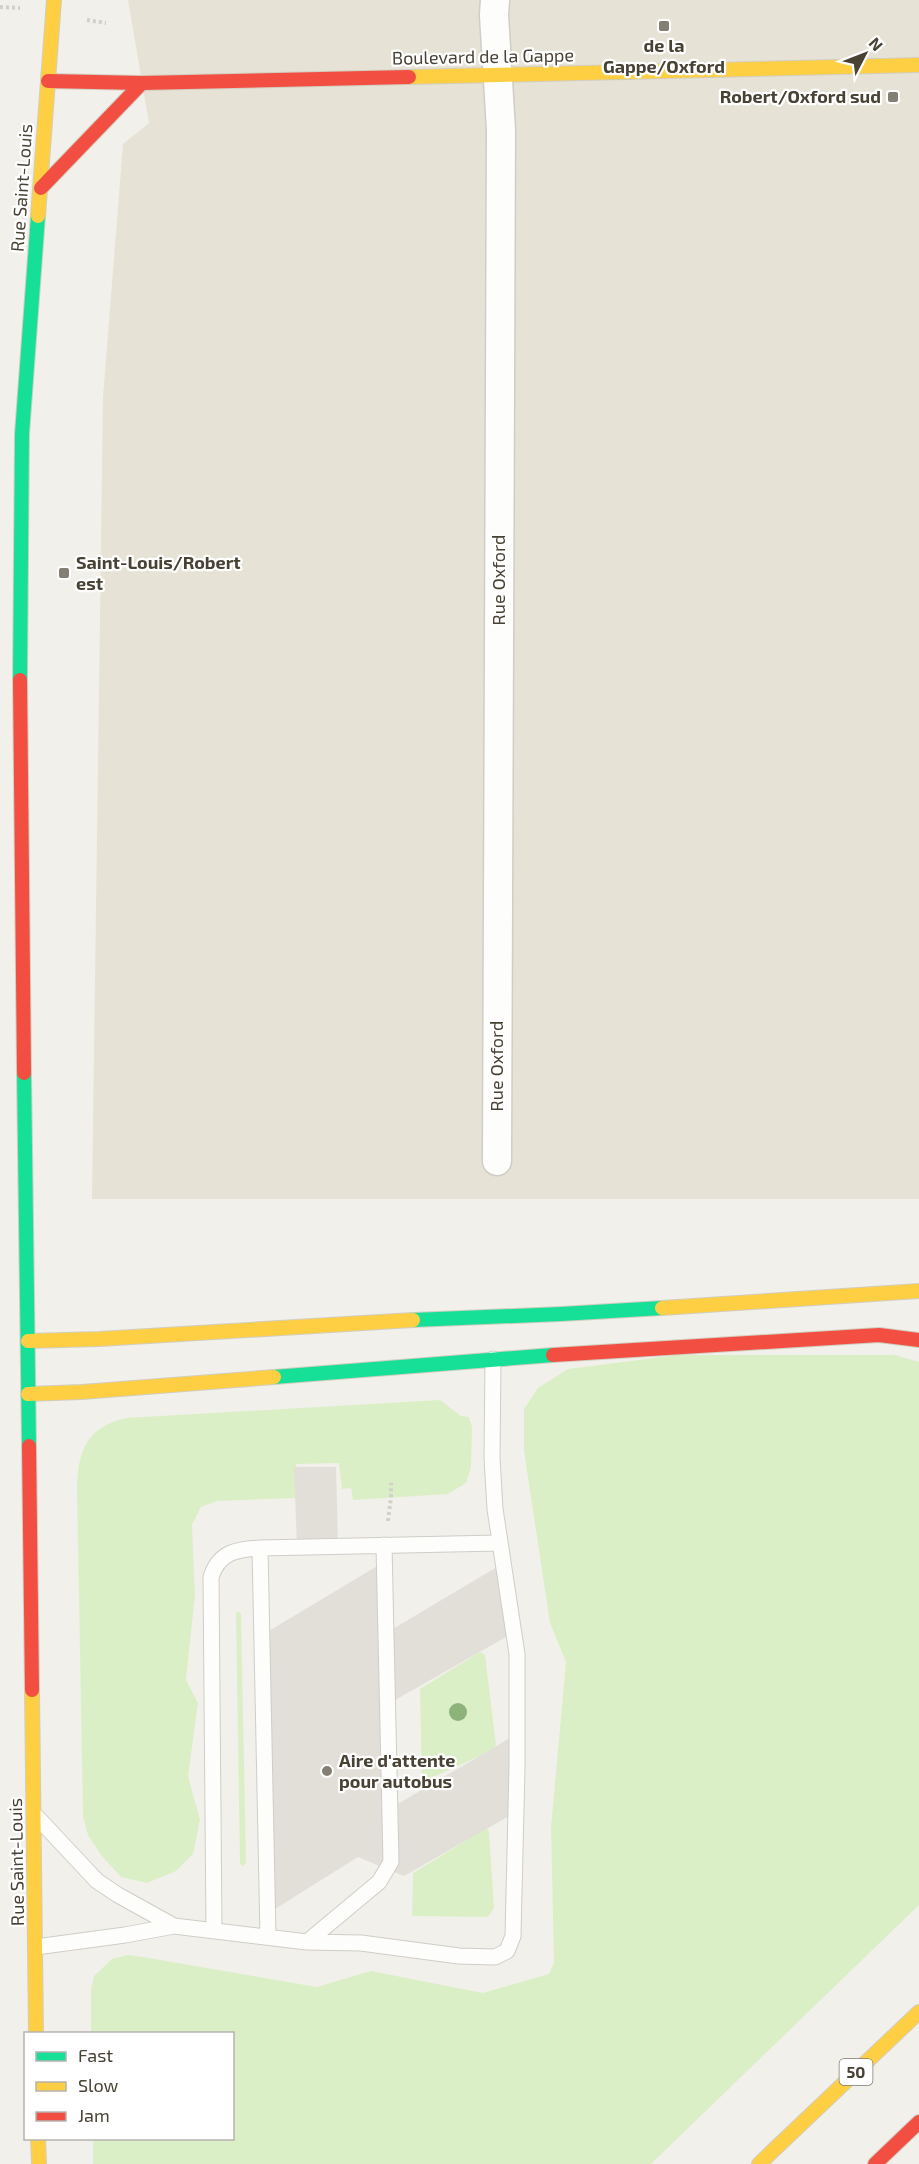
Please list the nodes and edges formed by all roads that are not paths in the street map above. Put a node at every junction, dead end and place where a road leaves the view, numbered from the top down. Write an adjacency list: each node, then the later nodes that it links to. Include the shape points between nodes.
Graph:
1 (54, 0): 5 (main road, Rue Saint-Louis)
2 (495, 0): 4 (street, Rue Oxford)
3 (919, 64): 4 (main road, Boulevard de la Gappe)
4 (498, 74): 6 (main road, Boulevard de la Gappe); 8 (street, Rue Oxford, via 501,130)
5 (48, 81): 6 (main road, Boulevard de la Gappe); 7 (main road, Rue Saint-Louis)
6 (142, 83): 7 (main road)
7 (41, 188): 11 (main road, Rue Saint-Louis, via 22,434 20,631)
8 (497, 1161)
9 (919, 1291): 11 (main road)
10 (919, 1340): 12 (main road, via 848,1335)
11 (28, 1341): 13 (main road, Rue Saint-Louis)
12 (493, 1359): 13 (main road); 14 (lane, via 492,1458)
13 (28, 1394): 17 (main road, Rue Saint-Louis)
14 (499, 1543): 15 (lane); 21 (lane, via 517,1654 511,1944 495,1957 361,1943)
15 (384, 1545): 16 (lane); 21 (lane, via 391,1862 379,1882)
16 (260, 1548): 19 (lane, via 229,1553 217,1563 211,1576); 20 (lane)
17 (34, 1815): 18 (lane, via 96,1881); 22 (main road, Rue Saint-Louis)
18 (174, 1926): 19 (lane); 22 (lane)
19 (214, 1930): 20 (lane)
20 (268, 1936): 21 (lane)
21 (307, 1942)
22 (36, 1947): 24 (main road, Rue Saint-Louis)
23 (919, 2012): 28 (main road, 50)
24 (36, 2032)
25 (919, 2122): 29 (main road)
26 (38, 2140): 27 (main road)
27 (39, 2164)
28 (759, 2164)
29 (875, 2164)

